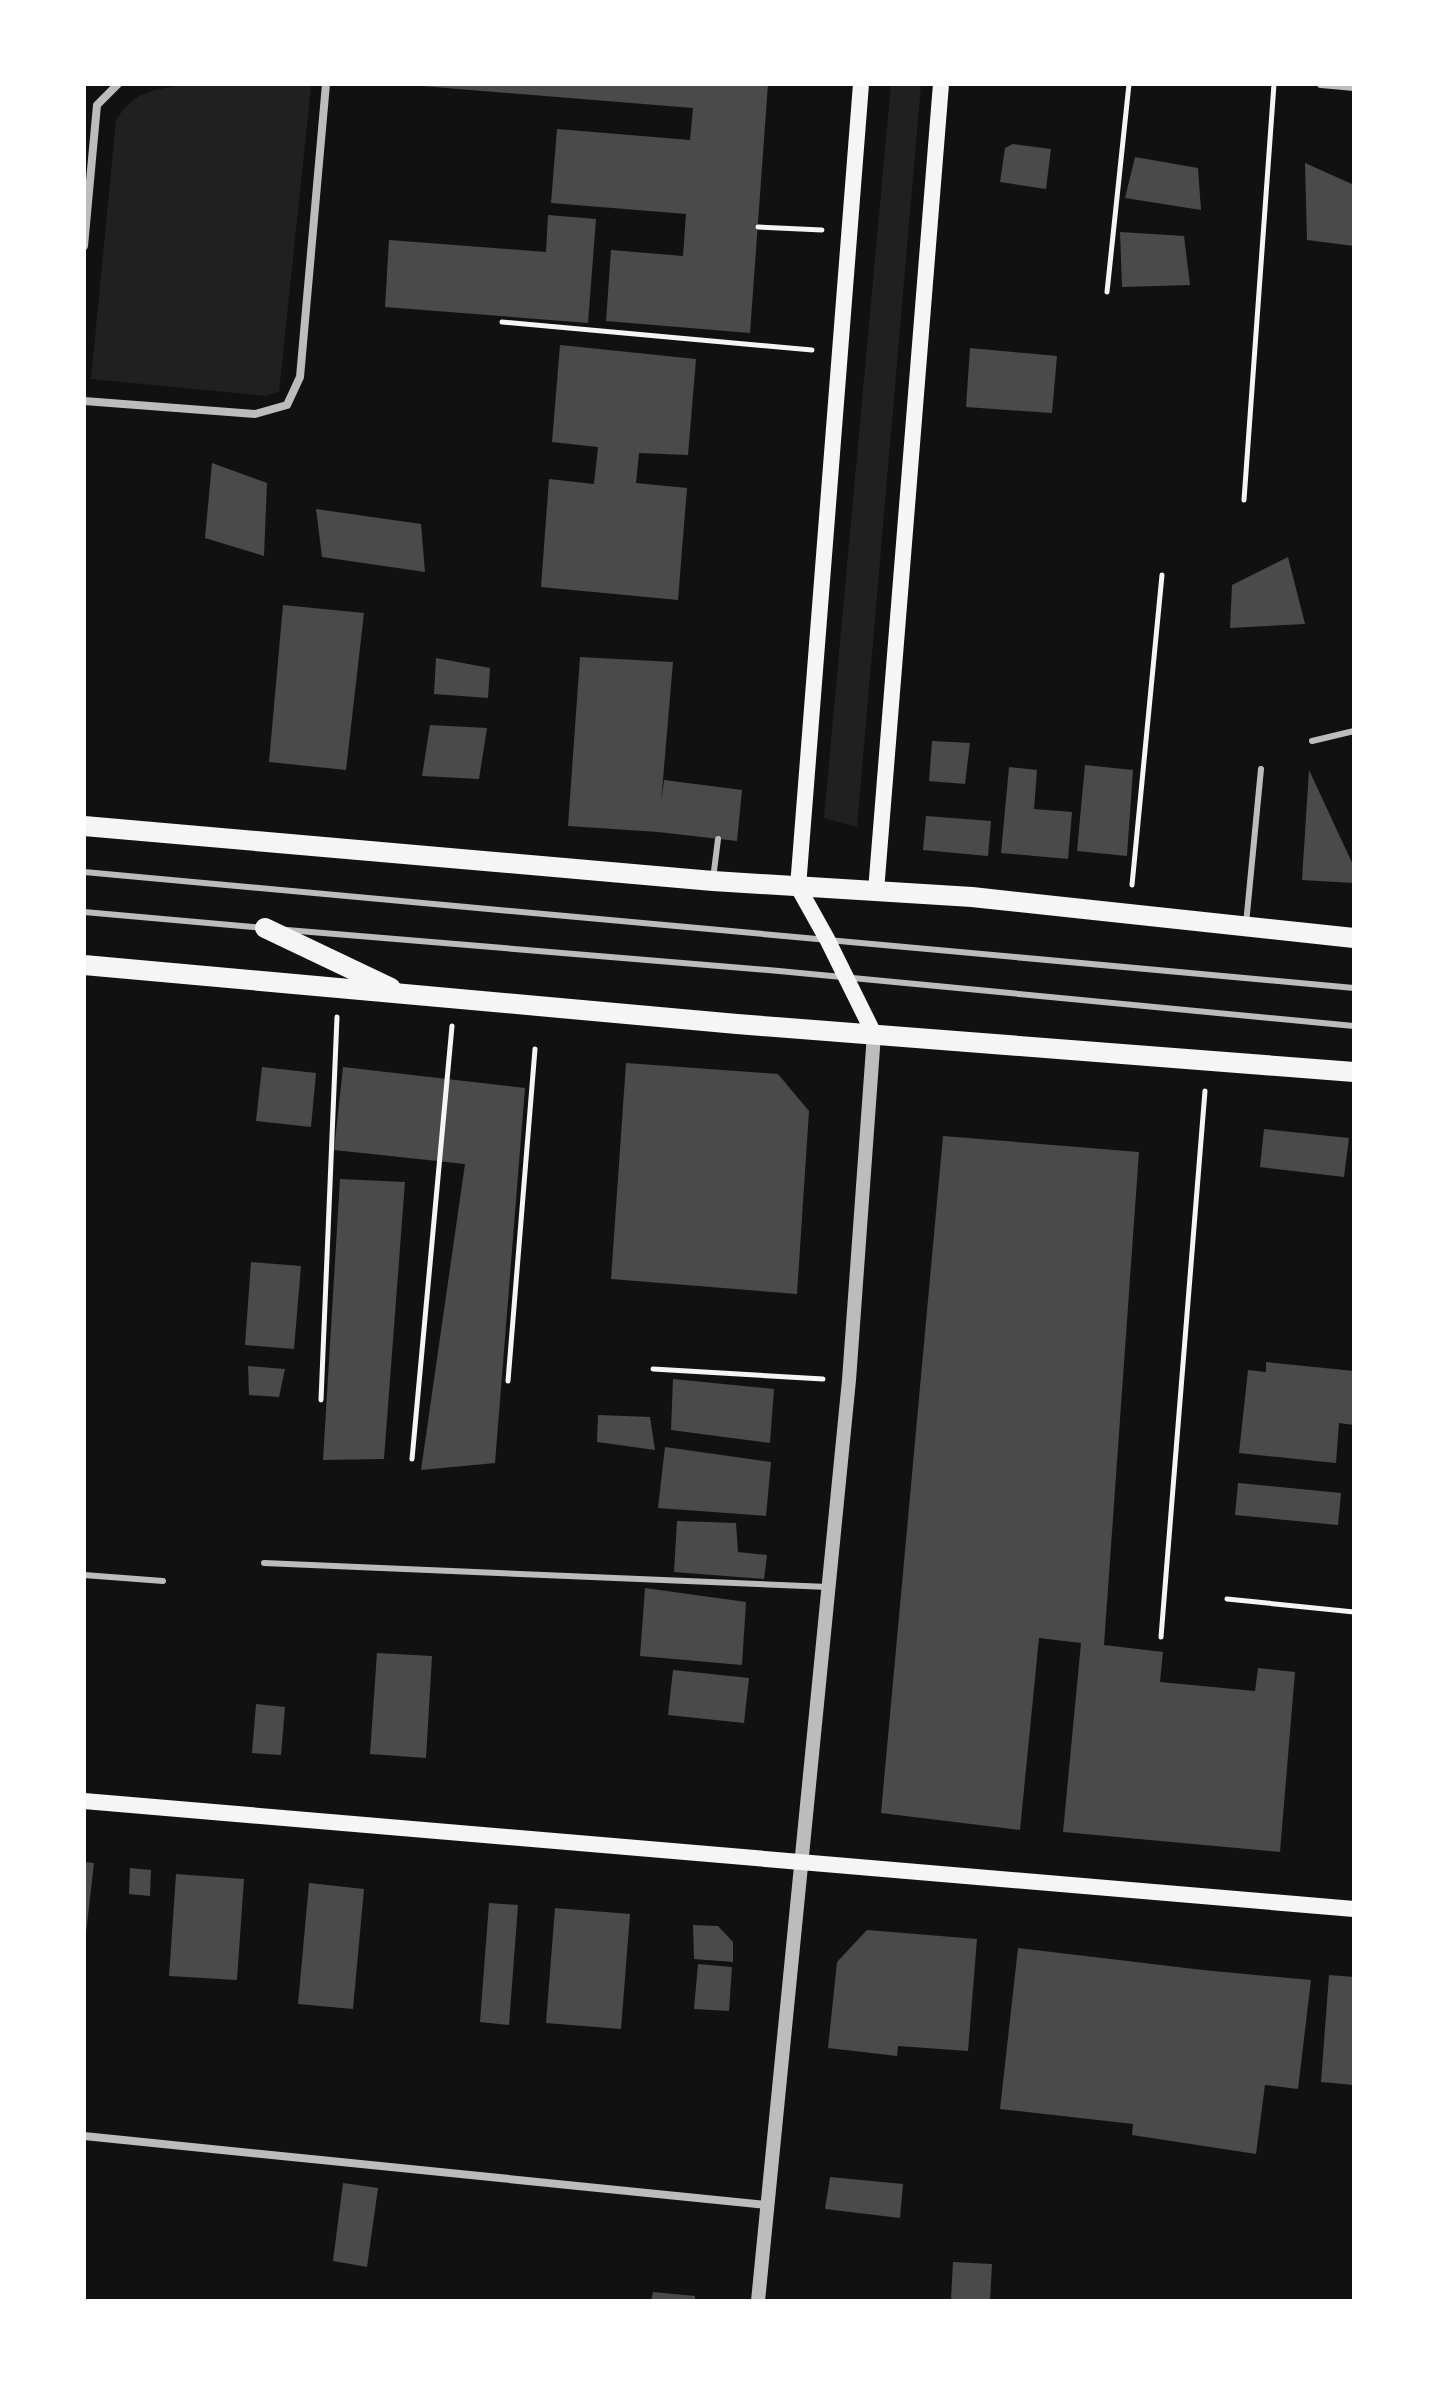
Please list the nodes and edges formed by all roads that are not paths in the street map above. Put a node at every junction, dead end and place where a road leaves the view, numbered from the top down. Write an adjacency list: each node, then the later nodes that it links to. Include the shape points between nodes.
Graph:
1 (118, 84): 7 (street, via 97,105)
2 (326, 84): 8 (street, via 300,377 287,405 255,414)
3 (861, 84): 16 (main road)
4 (941, 84): 17 (main road)
5 (1321, 84): 6 (street)
6 (1354, 87)
7 (84, 246)
8 (84, 401)
9 (1354, 731): 10 (lane)
10 (1312, 741)
11 (1261, 769): 19 (lane)
12 (84, 826): 15 (main road)
13 (718, 839): 15 (lane)
14 (84, 872): 22 (lane)
15 (713, 881): 16 (main road)
16 (798, 887): 17 (main road); 22 (main road)
17 (876, 891): 19 (main road)
18 (84, 912): 20 (lane)
19 (1246, 926): 21 (main road)
20 (265, 928): 24 (lane); 26 (main road)
21 (1354, 938)
22 (827, 939): 24 (main road); 25 (lane)
23 (84, 965): 26 (main road)
24 (846, 977): 27 (lane); 28 (main road)
25 (1354, 988)
26 (403, 994): 28 (main road)
27 (1354, 1026)
28 (874, 1034): 29 (main road); 33 (street)
29 (1354, 1072)
30 (264, 1563): 33 (lane)
31 (84, 1575): 32 (lane)
32 (163, 1581)
33 (828, 1587): 35 (street)
34 (84, 1801): 35 (main road)
35 (801, 1861): 36 (main road); 38 (street)
36 (1354, 1909)
37 (84, 2136): 38 (street)
38 (766, 2205): 39 (street)
39 (758, 2301)

